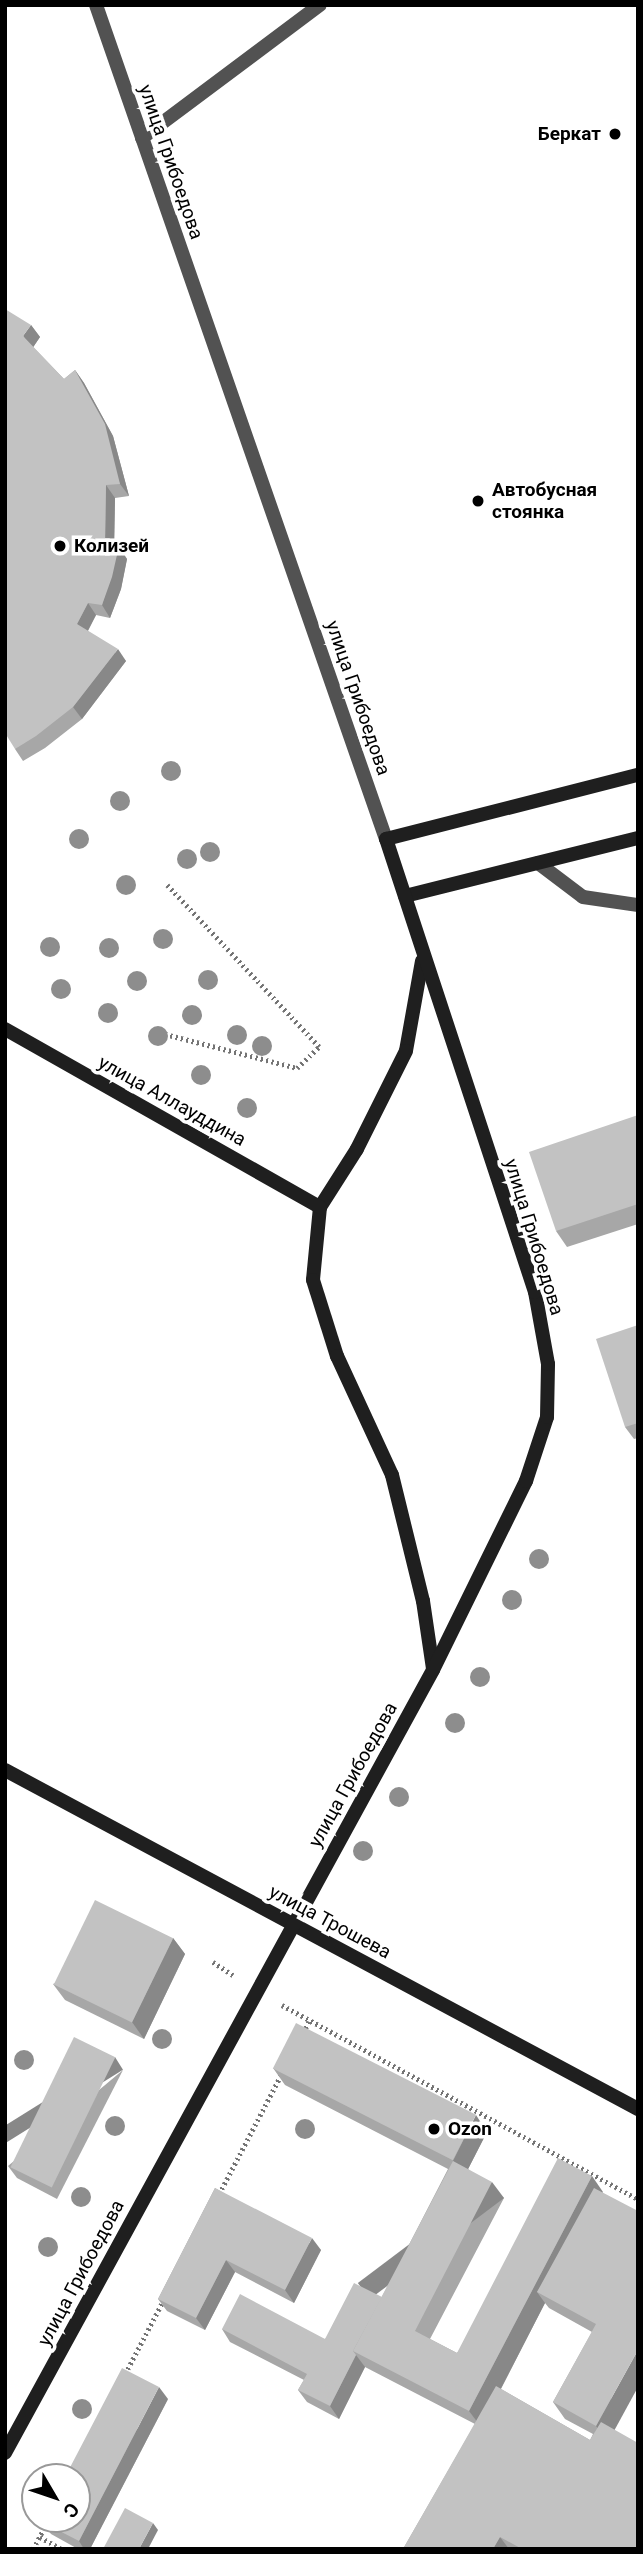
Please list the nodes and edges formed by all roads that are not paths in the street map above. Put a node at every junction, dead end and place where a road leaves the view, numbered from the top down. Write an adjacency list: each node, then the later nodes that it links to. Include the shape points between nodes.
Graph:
1 (96, 5): 3 (street, улица Грибоедова)
2 (320, 5): 3 (street)
3 (142, 138): 6 (street, улица Грибоедова)
4 (638, 775): 6 (street)
5 (638, 838): 7 (street)
6 (386, 839): 8 (street, улица Грибоедова)
7 (538, 863): 8 (street); 9 (street, via 583,898)
8 (405, 897): 10 (street, улица Грибоедова)
9 (638, 905)
10 (423, 957): 12 (street, via 406,1051 357,1149); 13 (street, улица Грибоедова, via 535,1292 548,1364 547,1417 526,1481)
11 (5, 1029): 12 (street, улица Аллауддина)
12 (320, 1206): 13 (street, via 313,1280 337,1356 392,1475 423,1601)
13 (433, 1671): 15 (street, улица Грибоедова)
14 (5, 1770): 15 (street, улица Трошева)
15 (291, 1923): 16 (street, улица Трошева); 17 (street, улица Грибоедова)
16 (638, 2109)
17 (5, 2453)

